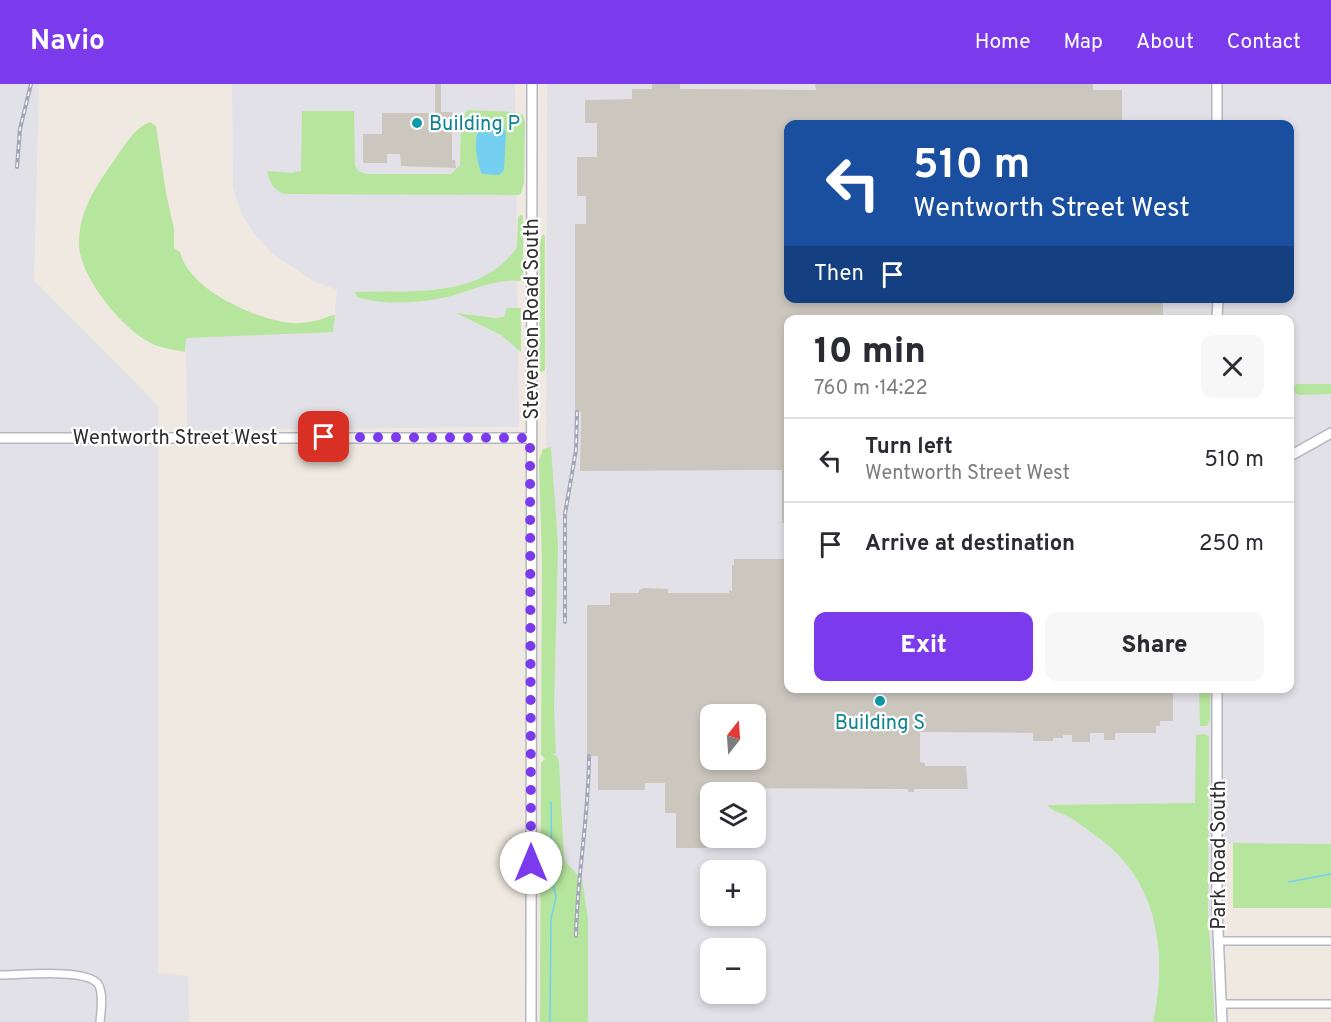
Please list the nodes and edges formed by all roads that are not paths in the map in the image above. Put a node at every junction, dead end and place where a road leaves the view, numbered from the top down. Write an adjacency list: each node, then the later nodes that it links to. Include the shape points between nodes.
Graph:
1 (532, 84): 6 (main road, Stevenson Road South)
2 (1217, 84): 3 (main road)
3 (1217, 120)
4 (1331, 433): 7 (main road)
5 (0, 438): 6 (main road, Wentworth Street West)
6 (530, 438): 15 (main road, Stevenson Road South)
7 (1294, 454)
8 (1217, 693): 9 (main road, Park Road South)
9 (1218, 941): 10 (street); 12 (main road, Park Road South)
10 (1331, 941)
11 (0, 975): 14 (street, via 90,977 100,989)
12 (1221, 1004): 13 (street); 16 (main road, Park Road South)
13 (1331, 1004)
14 (100, 1022)
15 (531, 1022)
16 (1222, 1022)

